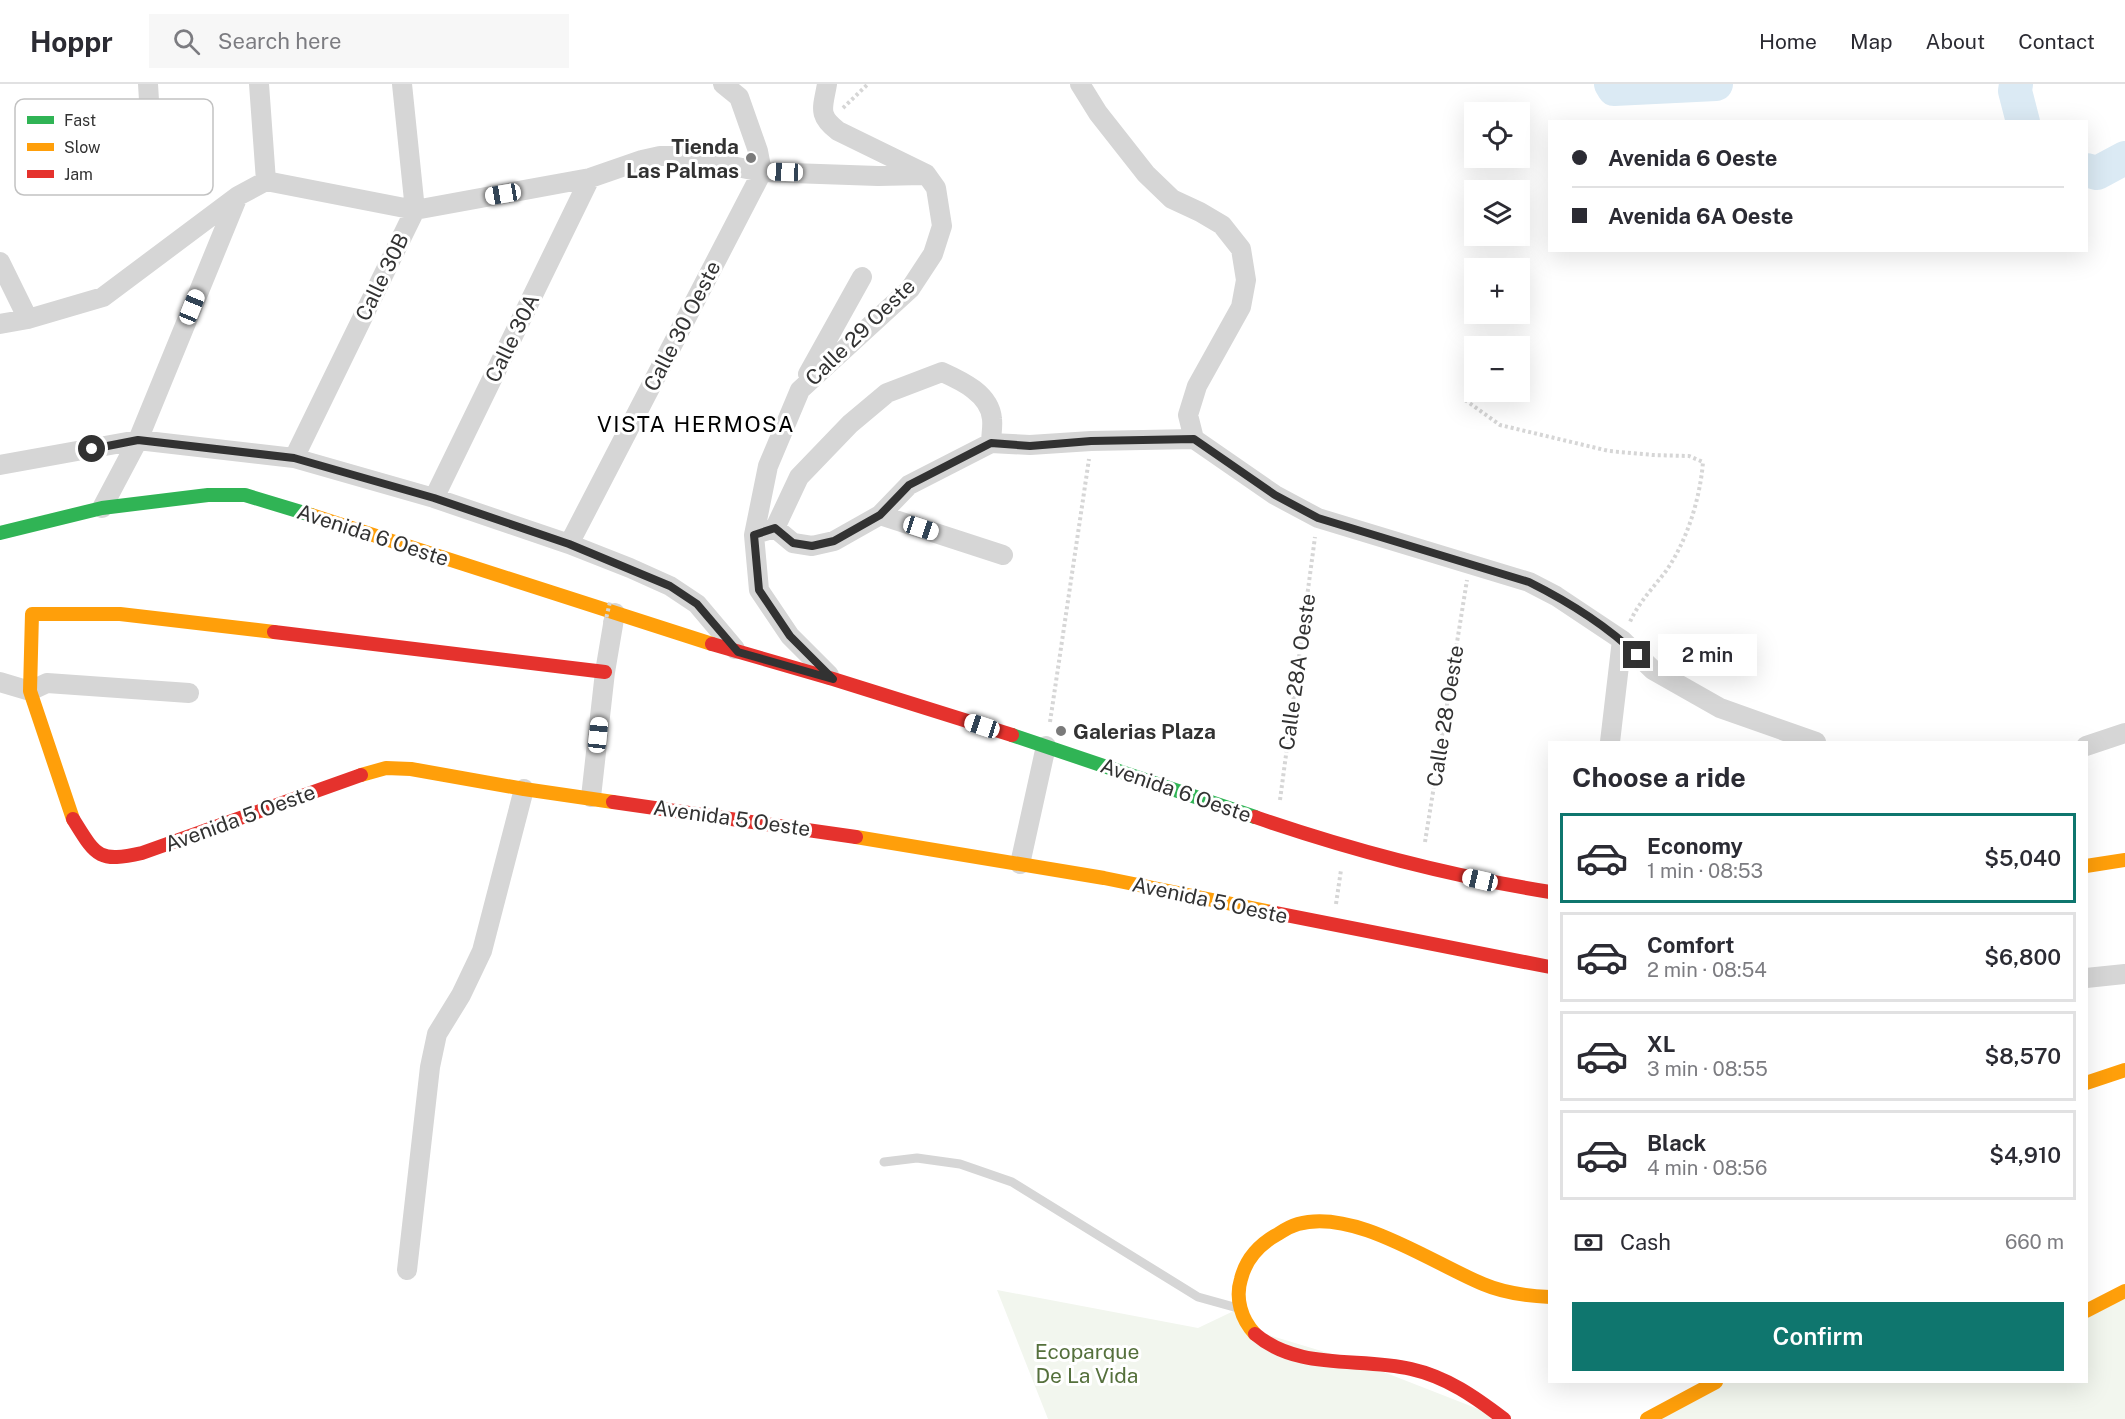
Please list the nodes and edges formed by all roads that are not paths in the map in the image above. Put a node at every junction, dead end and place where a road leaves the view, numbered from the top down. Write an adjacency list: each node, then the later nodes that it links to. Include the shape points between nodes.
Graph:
1 (148, 84): 7 (street)
2 (259, 84): 11 (street)
3 (402, 84): 13 (street, Calle 30B)
4 (723, 84): 8 (street, via 739,97)
5 (827, 84): 9 (street, via 823,110 827,122 838,132)
6 (1080, 84): 19 (street, via 1146,174 1172,199 1222,225 1241,249 1246,280 1241,307 1197,386 1188,415)
7 (149, 99)
8 (762, 172): 9 (street); 10 (street, via 682,156 660,156); 30 (street, Calle 30 Oeste)
9 (926, 174): 18 (street, Calle 29 Oeste, via 936,188 942,226 933,254 910,289)
10 (590, 178): 13 (street); 24 (street, Calle 30A)
11 (266, 181): 12 (street); 13 (street)
12 (238, 196): 16 (street, via 103,297); 20 (street)
13 (415, 210): 22 (street, Calle 30B)
14 (0, 262): 16 (street)
15 (862, 276): 18 (street)
16 (28, 319): 17 (street)
17 (0, 324)
18 (800, 390): 29 (street, Calle 29 Oeste, via 768,466)
19 (1194, 439): 21 (street, via 1030,446); 33 (street, via 1275,495 1318,518 1529,582)
20 (138, 440): 22 (street); 23 (street); 25 (street)
21 (991, 443): 26 (street, via 909,485); 27 (street, via 992,417 985,399 942,372 924,378 886,393 850,424 799,477)
22 (294, 458): 24 (street)
23 (0, 465)
24 (434, 498): 30 (street)
25 (102, 508): 28 (main road, Avenida 6 Oeste); 32 (main road, Avenida 6 Oeste, via 208,495 245,495)
26 (880, 515): 27 (street, via 834,541 812,546 793,543); 31 (street)
27 (775, 528): 29 (street)
28 (0, 533)
29 (754, 535): 36 (street, Calle 29 Oeste, via 759,590 790,636)
30 (569, 544): 34 (street, via 670,586 697,604)
31 (1003, 555)
32 (610, 613): 34 (main road, Avenida 6 Oeste); 35 (street)
33 (1622, 640): 41 (street); 42 (street, via 1653,670 1720,708)
34 (738, 652): 36 (main road, Avenida 6 Oeste)
35 (605, 672): 38 (main road, Avenida 5 Oeste, via 120,614 32,614); 46 (street)
36 (833, 679): 44 (main road, Avenida 6 Oeste)
37 (0, 682): 38 (street)
38 (30, 691): 39 (street, via 47,683); 45 (main road, Avenida 5 Oeste, via 73,820 97,854 115,859 386,768)
39 (189, 693)
40 (2125, 733): 43 (street)
41 (1611, 741)
42 (1813, 741)
43 (2088, 745)
44 (1046, 746): 48 (street); 50 (main road, Avenida 6 Oeste, via 1277,825 1421,867)
45 (524, 789): 46 (main road, Avenida 5 Oeste); 57 (street, via 482,951 437,1034)
46 (591, 798): 48 (main road, Avenida 5 Oeste)
47 (2125, 860): 49 (main road)
48 (1020, 864): 51 (main road, Avenida 5 Oeste)
49 (2088, 866)
50 (1548, 892)
51 (1548, 967)
52 (2125, 974): 53 (street)
53 (2088, 978)
54 (2125, 1070): 55 (main road)
55 (2088, 1082)
56 (884, 1162): 60 (lane, via 917,1158 960,1164 1012,1182 1198,1297)
57 (407, 1270)
58 (2125, 1291): 61 (main road)
59 (1548, 1297): 60 (main road, via 1492,1287 1368,1230 1321,1221 1293,1226 1253,1254 1239,1281)
60 (1240, 1308): 63 (main road, via 1244,1320 1261,1340 1284,1352 1397,1366 1429,1374 1457,1386)
61 (2088, 1310)
62 (1714, 1383): 64 (main road)
63 (1504, 1419)
64 (1647, 1419)

